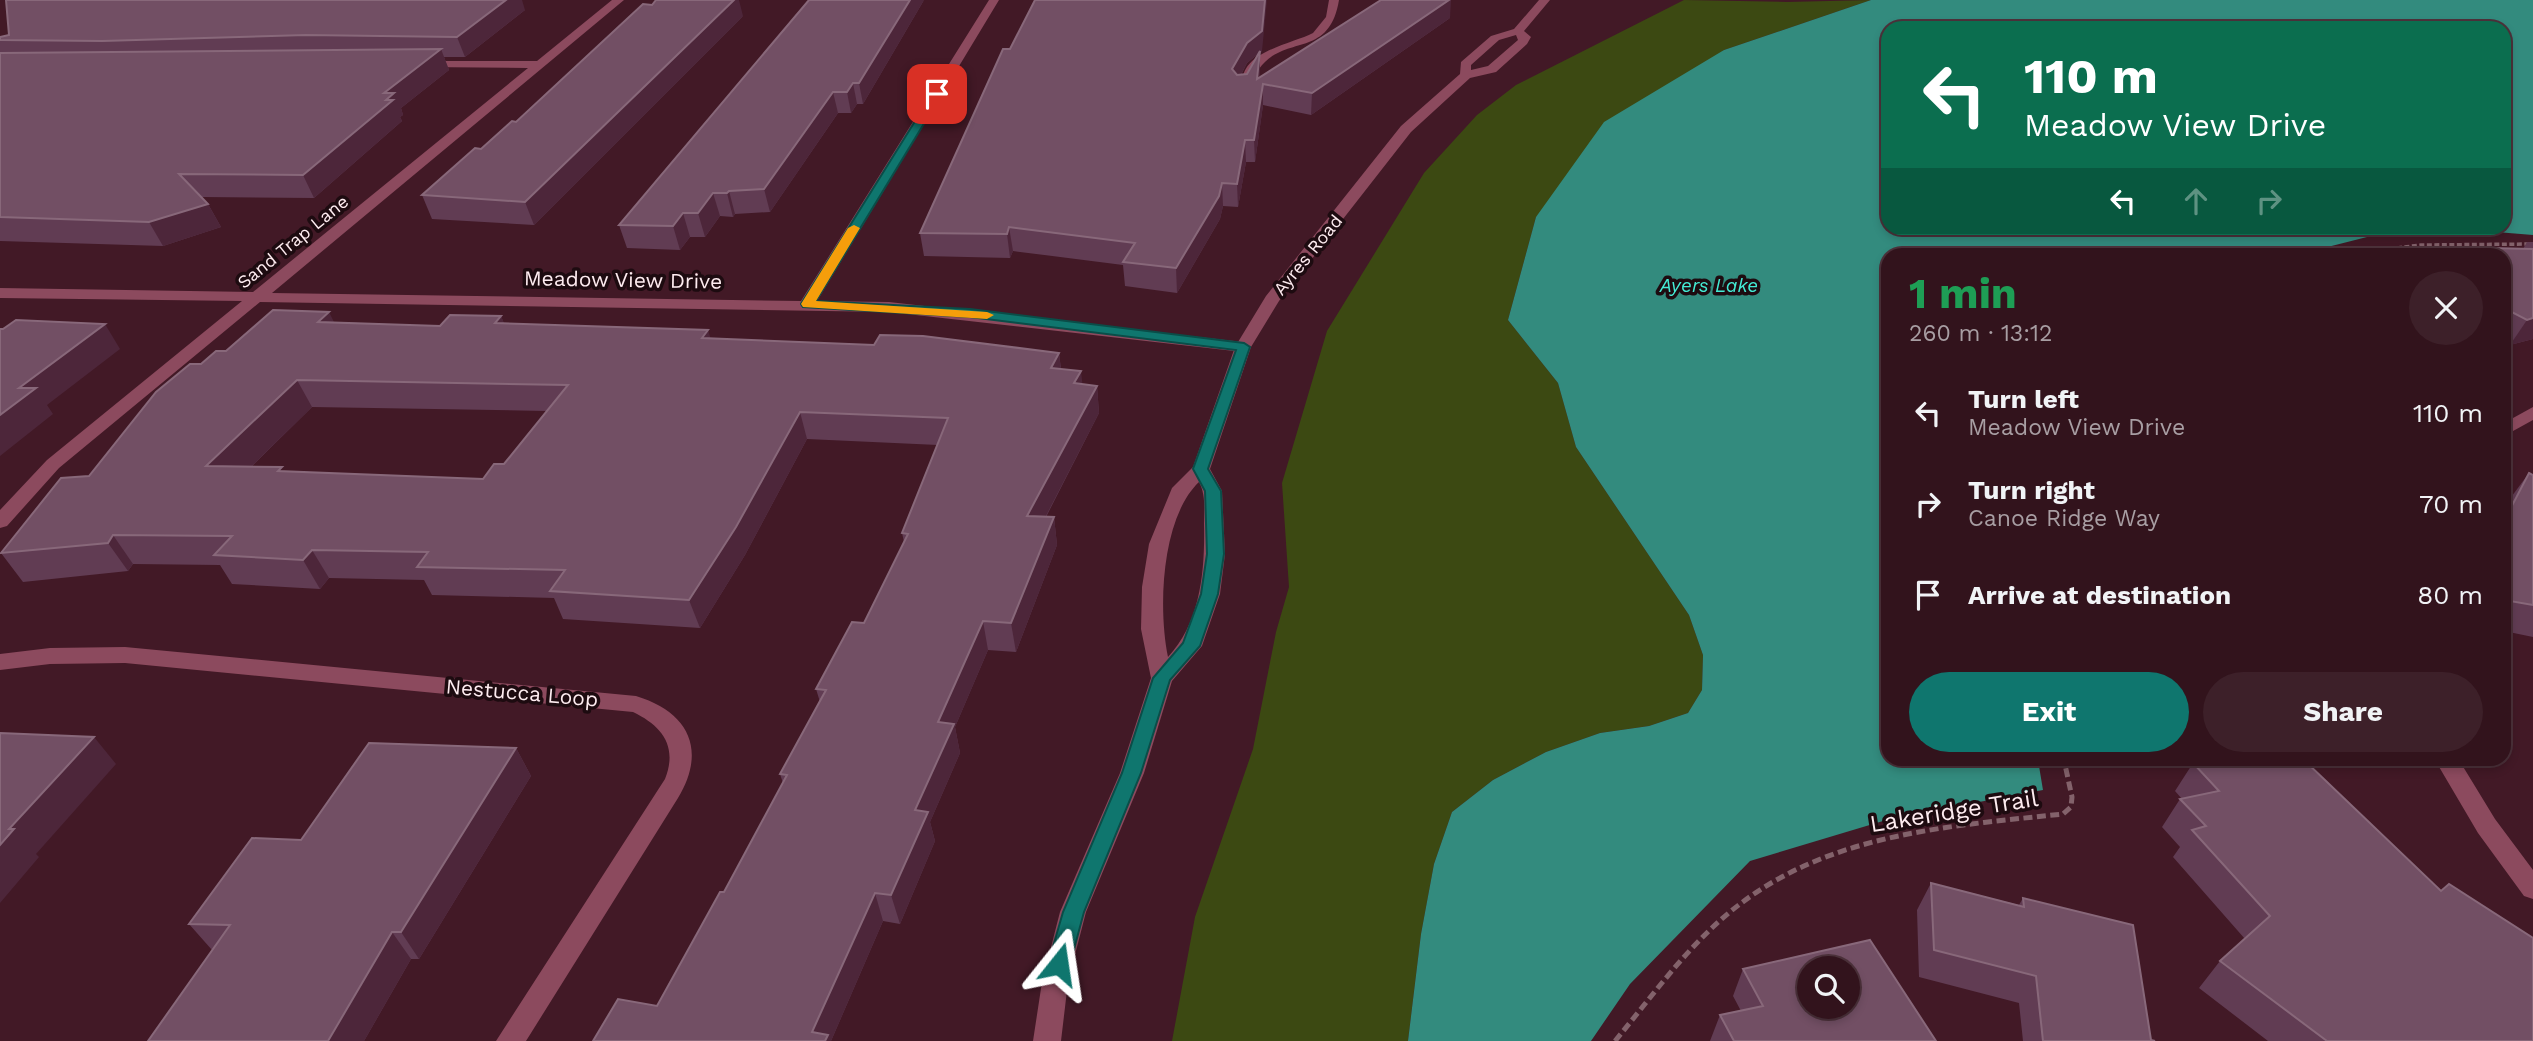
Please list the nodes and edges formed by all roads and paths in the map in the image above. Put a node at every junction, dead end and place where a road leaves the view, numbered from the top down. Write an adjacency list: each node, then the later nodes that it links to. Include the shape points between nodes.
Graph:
1 (618, 0): 7 (street, Sand Trap Lane)
2 (994, 0): 14 (street)
3 (1334, 0): 9 (street, via 1333,17 1326,29 1257,63)
4 (1545, 0): 5 (street, Ayres Road)
5 (1518, 30): 8 (street, Ayres Road, via 1485,46 1465,64); 8 (street, Ayres Road, via 1524,42 1492,69)
6 (412, 63): 7 (street)
7 (538, 65): 13 (street, Sand Trap Lane)
8 (1466, 75): 15 (street, Ayres Road, via 1406,129 1369,173 1341,216 1272,299)
9 (1241, 91)
10 (2533, 244): 11 (path)
11 (2396, 248)
12 (0, 293): 13 (street, Meadow View Drive)
13 (260, 295): 14 (street, Meadow View Drive); 19 (street, Sand Trap Lane, via 53,464)
14 (807, 304): 15 (street, Meadow View Drive, via 970,313)
15 (1244, 347): 18 (street, Ayres Road)
16 (2533, 412): 17 (street)
17 (2511, 426)
18 (1201, 469): 21 (street, Ayres Road, via 1181,488 1159,544 1152,629); 21 (street, Ayres Road, via 1213,491 1216,554 1210,594 1191,646)
19 (0, 522)
20 (0, 662): 25 (street, Nestucca Loop, via 124,655 636,704 663,716 679,737 681,769)
21 (1162, 678): 26 (street, Ayres Road, via 1132,773 1073,912 1055,982)
22 (2065, 766): 27 (path, Lakeridge Trail, via 2073,797 2063,814 1909,832 1836,850 1782,877 1730,913 1675,968)
23 (2450, 766): 24 (street, via 2498,846)
24 (2533, 888)
25 (510, 1041)
26 (1047, 1041)
27 (1615, 1041)

